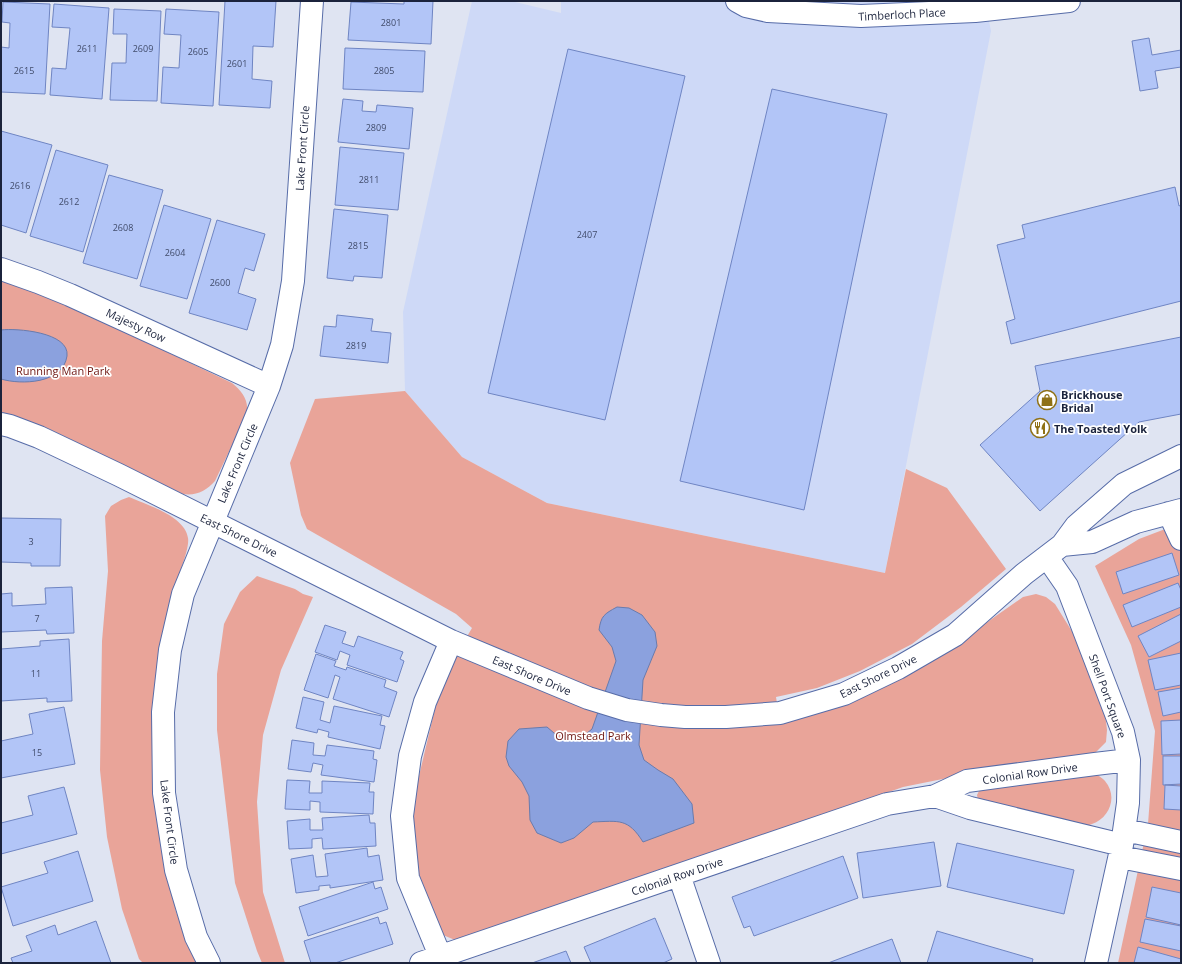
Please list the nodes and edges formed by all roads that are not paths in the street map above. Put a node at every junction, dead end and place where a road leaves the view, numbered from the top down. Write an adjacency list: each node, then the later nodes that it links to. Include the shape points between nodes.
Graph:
1 (312, 1): 8 (street, Lake Front Circle, via 293,280 282,345)
2 (737, 1): 6 (street, Timberloch Place, via 768,11 825,15 861,16)
3 (1068, 1): 4 (street, Timberloch Place)
4 (1036, 3): 5 (street, Timberloch Place)
5 (953, 6): 6 (street, Timberloch Place)
6 (932, 7)
7 (1, 269): 8 (street, Majesty Row, via 70,295)
8 (269, 386): 12 (street, Lake Front Circle)
9 (1, 424): 12 (street, East Shore Drive, via 39,437)
10 (1181, 456): 14 (street, East Shore Drive, via 1124,484 1076,526)
11 (1175, 511): 13 (street); 14 (street, via 1136,522 1092,542)
12 (213, 522): 15 (street, East Shore Drive); 23 (street, Lake Front Circle, via 183,594 170,650 163,712 164,793 176,870 196,937)
13 (1181, 539)
14 (1054, 551): 15 (street, East Shore Drive, via 955,635 898,668 844,694 780,713 686,717 627,710 588,698); 16 (street, Shell Port Square, via 1123,732)
15 (451, 641): 22 (street, via 425,702 410,756 402,816 408,878)
16 (1129, 760): 17 (street, Colonial Row Drive, via 967,781); 19 (street, Shell Port Square, via 1128,804)
17 (935, 796): 19 (street, Colonial Row Drive, via 970,808); 21 (street, Colonial Row Drive, via 888,804)
18 (1181, 842): 19 (street)
19 (1122, 844): 20 (street); 25 (street, Shell Port Square)
20 (1181, 869)
21 (680, 875): 22 (street, Colonial Row Drive); 24 (street)
22 (434, 961)
23 (209, 963)
24 (709, 963)
25 (1096, 963)

